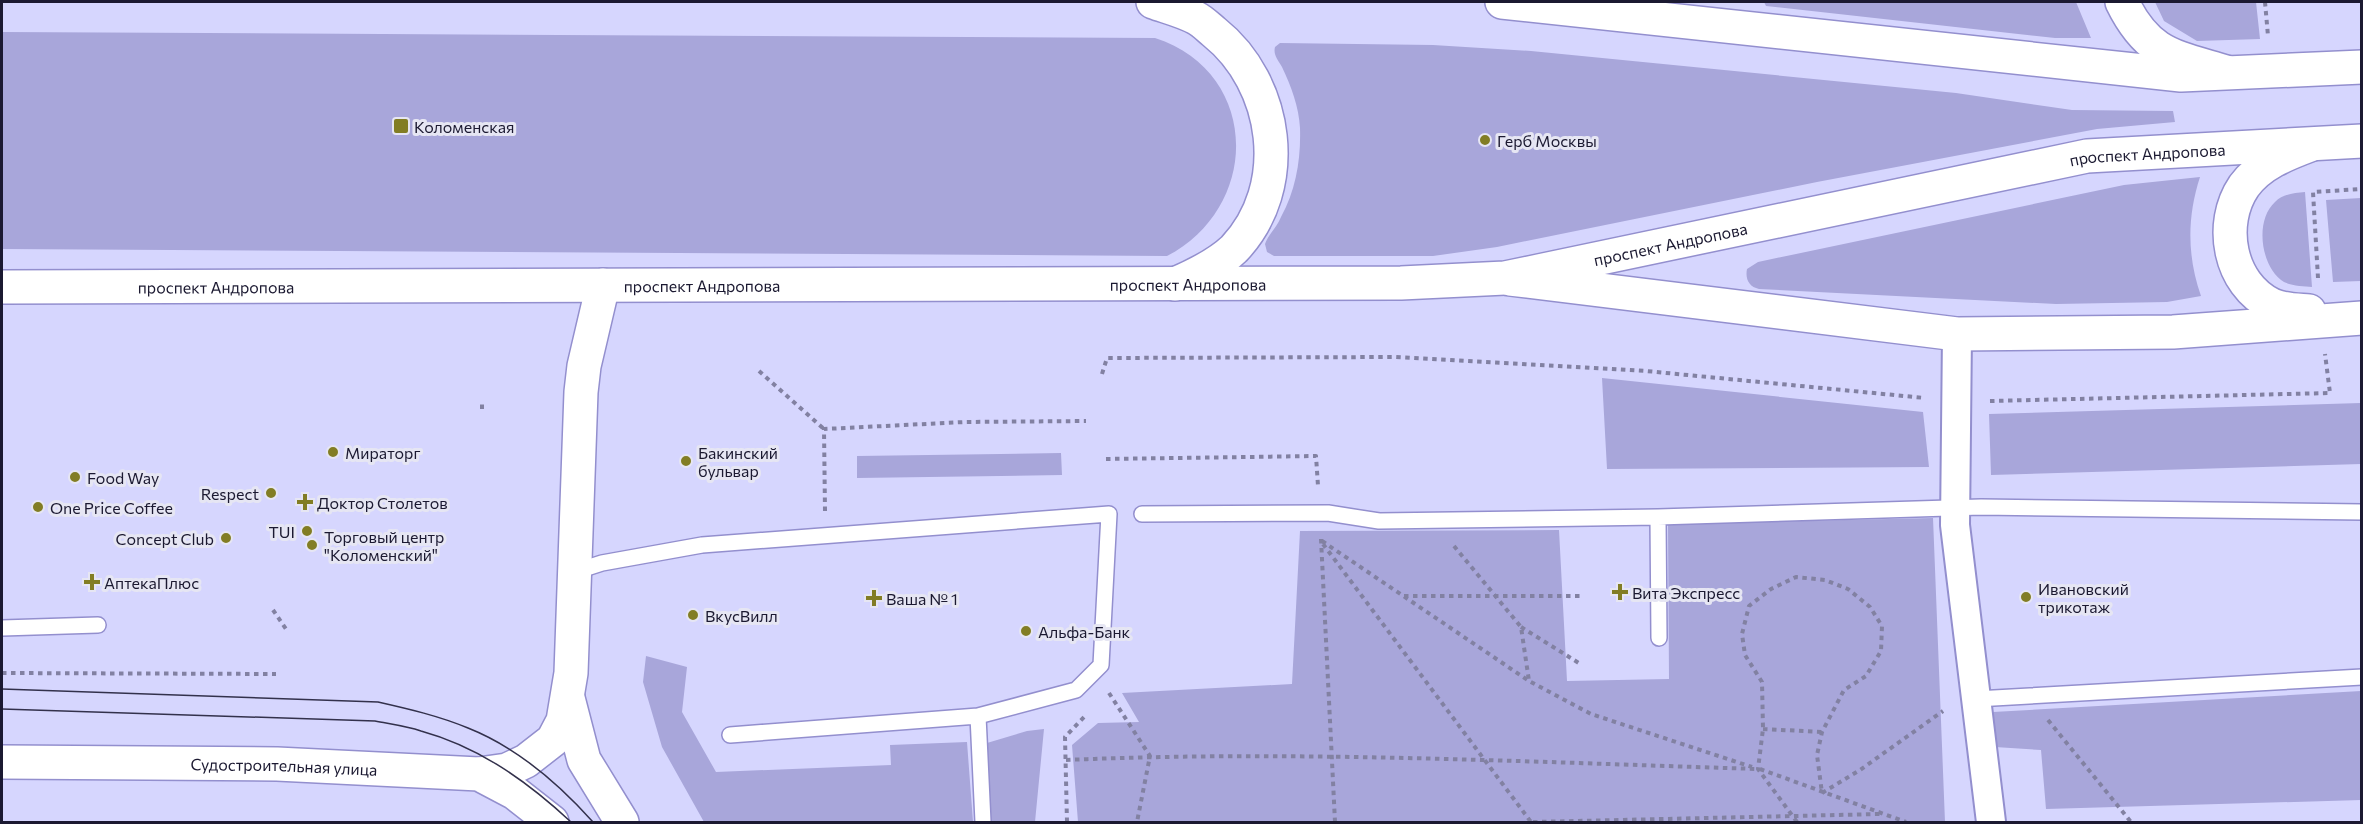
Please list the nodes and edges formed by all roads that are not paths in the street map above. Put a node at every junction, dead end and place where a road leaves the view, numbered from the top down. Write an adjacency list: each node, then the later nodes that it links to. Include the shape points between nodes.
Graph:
1 (1153, 2): 9 (main road, via 1197,18 1234,50 1261,94 1270,135 1269,176 1251,225 1232,250 1206,270)
2 (1502, 2): 5 (main road, via 2181,75)
3 (2122, 2): 5 (main road, via 2146,40 2169,54)
4 (2361, 67): 5 (main road)
5 (2227, 73)
6 (2361, 141): 7 (main road, проспект Андропова)
7 (2318, 142): 8 (main road, проспект Андропова, via 2086,156); 12 (main road, via 2267,163 2245,184 2230,216 2230,250 2247,284 2273,306)
8 (1505, 278): 9 (main road, проспект Андропова, via 1401,283); 13 (main road)
9 (1175, 284): 10 (main road, проспект Андропова)
10 (603, 285): 11 (main road, проспект Андропова); 18 (main road, via 584,366)
11 (2, 287)
12 (2358, 318): 13 (main road, via 2174,332)
13 (1957, 334): 14 (street)
14 (1955, 508): 15 (lane); 17 (lane); 24 (street)
15 (2361, 513)
16 (1142, 514): 17 (lane, via 1320,513 1379,521)
17 (1658, 517): 21 (lane)
18 (574, 572): 23 (main road); 25 (lane, via 602,563 702,545 1109,514 1101,665 1076,690)
19 (98, 625): 20 (lane)
20 (2, 628)
21 (1659, 638)
22 (2361, 677): 24 (lane)
23 (568, 696): 28 (main road, via 563,721 553,740 517,766); 29 (main road, via 584,760)
24 (1976, 699): 32 (street)
25 (978, 716): 26 (lane); 31 (lane)
26 (730, 735)
27 (2, 762): 28 (main road, Судостроительная улица, via 278,764)
28 (479, 774): 30 (main road, Судостроительная улица, via 515,793)
29 (616, 816)
30 (552, 822)
31 (983, 822)
32 (1991, 822)

